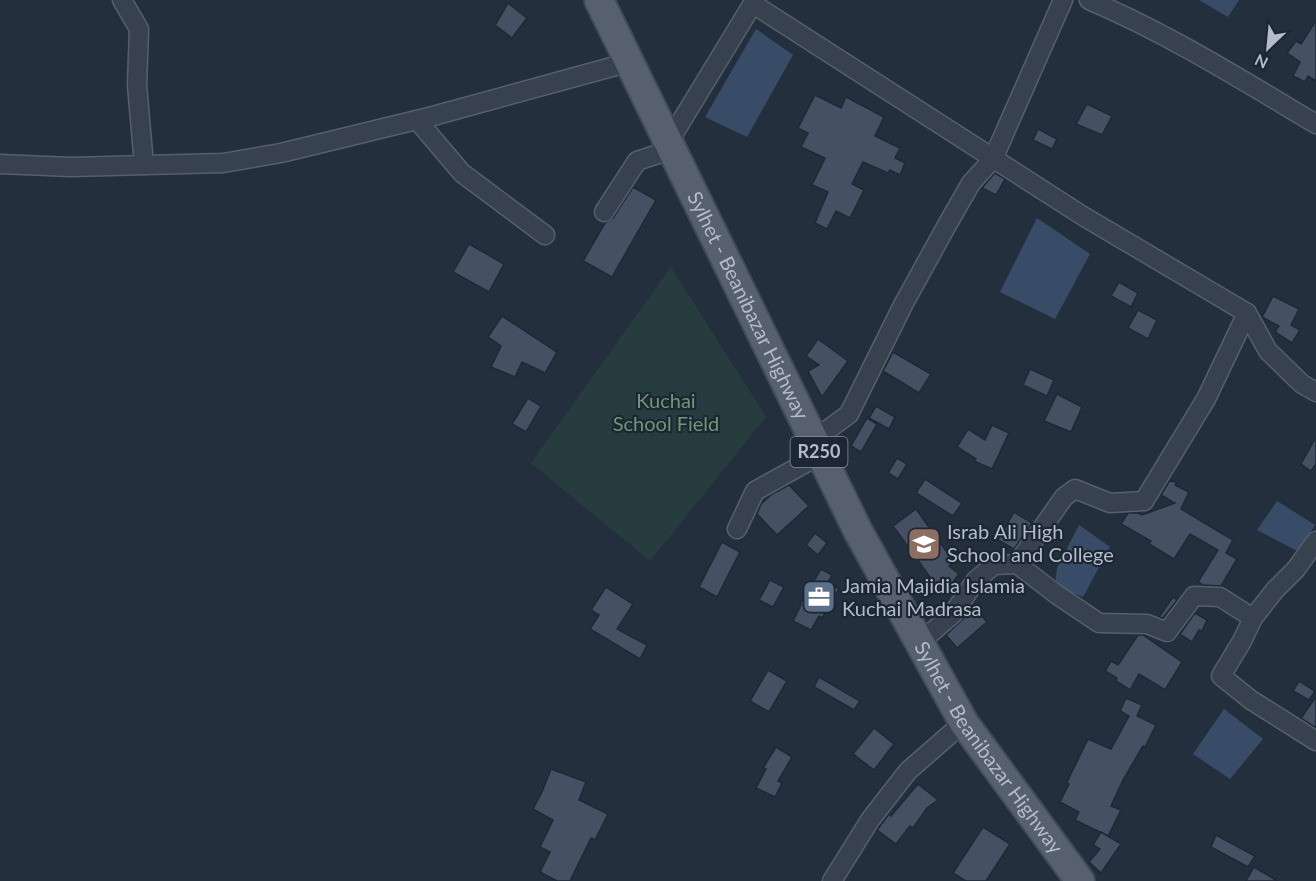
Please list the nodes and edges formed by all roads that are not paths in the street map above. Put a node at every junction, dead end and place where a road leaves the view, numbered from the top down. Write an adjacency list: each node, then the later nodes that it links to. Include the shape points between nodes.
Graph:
1 (122, 0): 13 (street, via 139,28 137,85)
2 (587, 0): 7 (main road, Sylhet - Beanibazar Highway / R250)
3 (599, 0): 10 (main road, Sylhet - Beanibazar Highway / R250)
4 (1063, 0): 11 (street)
5 (1089, 0): 9 (street, via 1221,66)
6 (754, 2): 10 (street); 11 (street)
7 (619, 65): 8 (street); 10 (main road, Sylhet - Beanibazar Highway / R250)
8 (417, 120): 13 (street, via 224,163); 15 (street, via 462,173)
9 (1316, 124)
10 (664, 148): 14 (street, via 637,162); 18 (main road, Sylhet - Beanibazar Highway / R250)
11 (993, 159): 16 (street); 18 (street, via 971,183 947,225 849,414)
12 (0, 165): 13 (street)
13 (144, 165)
14 (604, 212)
15 (545, 235)
16 (1247, 313): 17 (street, via 1268,351 1302,384); 21 (street, via 1206,399 1144,501 1110,503 1075,489 1064,497)
17 (1316, 392)
18 (812, 450): 19 (street, via 755,491); 23 (main road, Sylhet - Beanibazar Highway / R250); 24 (main road, Sylhet - Beanibazar Highway / R250, via 849,537)
19 (737, 529)
20 (1316, 541): 22 (street)
21 (1017, 564): 22 (street, via 1099,622 1148,624 1167,632 1194,596 1220,597); 23 (street, via 994,564 976,580 953,614)
22 (1253, 618): 25 (street, via 1221,676)
23 (919, 643): 28 (main road, Sylhet - Beanibazar Highway / R250, via 963,723)
24 (955, 730): 26 (street, via 908,771 870,820); 27 (main road, Sylhet - Beanibazar Highway / R250)
25 (1316, 741)
26 (832, 881)
27 (1066, 881)
28 (1080, 881)

